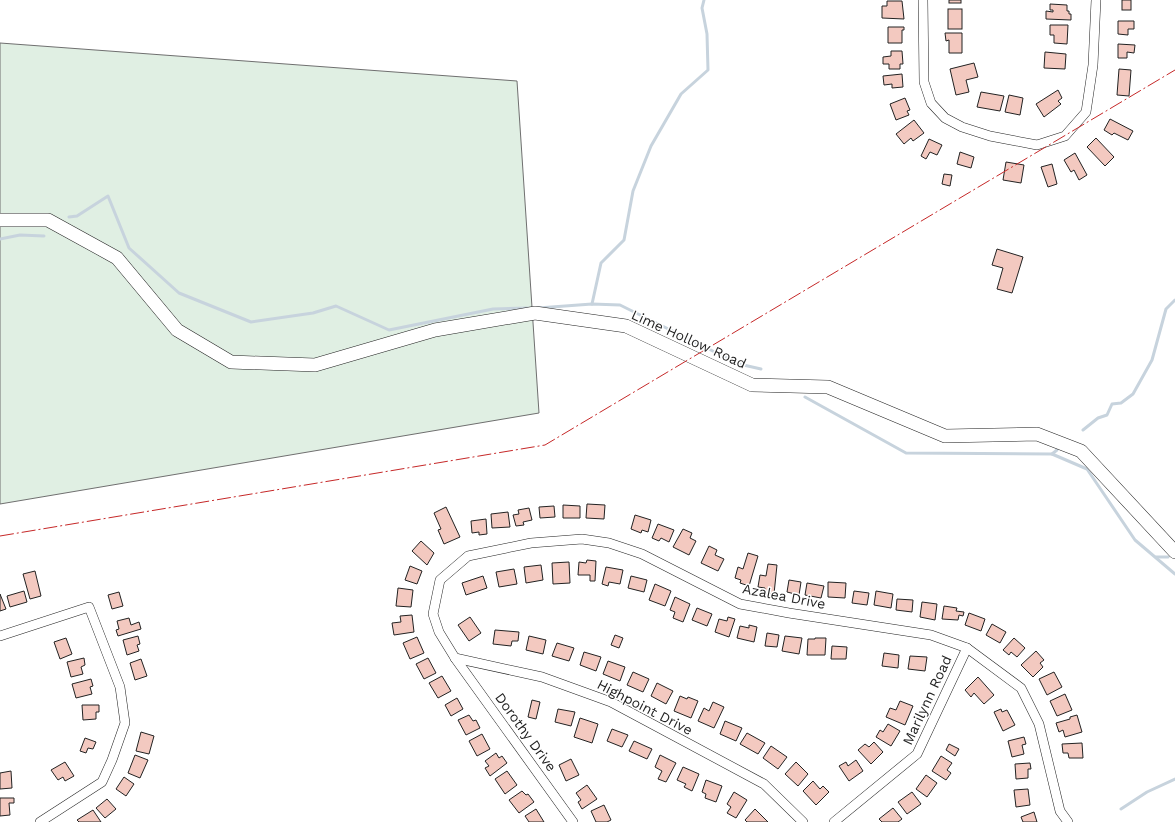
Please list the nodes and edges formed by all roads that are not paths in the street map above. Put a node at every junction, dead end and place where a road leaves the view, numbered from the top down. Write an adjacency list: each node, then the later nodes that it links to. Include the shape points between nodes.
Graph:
1 (923, 0): 2 (street, via 924,82 931,103 945,118 962,127 990,136 1037,145 1065,136 1086,112 1093,66)
2 (1096, 0)
3 (0, 220): 4 (street, Lime Hollow Road, via 48,220 117,258 177,330 231,362 314,365 435,330 535,313 626,326 752,385 828,387 944,436 1037,434 1081,451)
4 (1175, 552)
5 (0, 636): 8 (street, via 89,607 120,687 125,723 102,782)
6 (967, 648): 7 (street, Azalea Drive, via 931,635 740,604 642,554 609,543 582,539 531,543 468,556 440,580 433,614 439,632); 11 (street, Marilynn Road, via 917,754); 12 (street, Azalea Drive, via 1021,688 1039,724 1060,811)
7 (455, 658): 9 (street, Dorothy Drive); 10 (street, Highpoint Drive, via 542,676 611,702 764,784)
8 (40, 822)
9 (574, 822)
10 (803, 822)
11 (834, 822)
12 (1068, 822)

